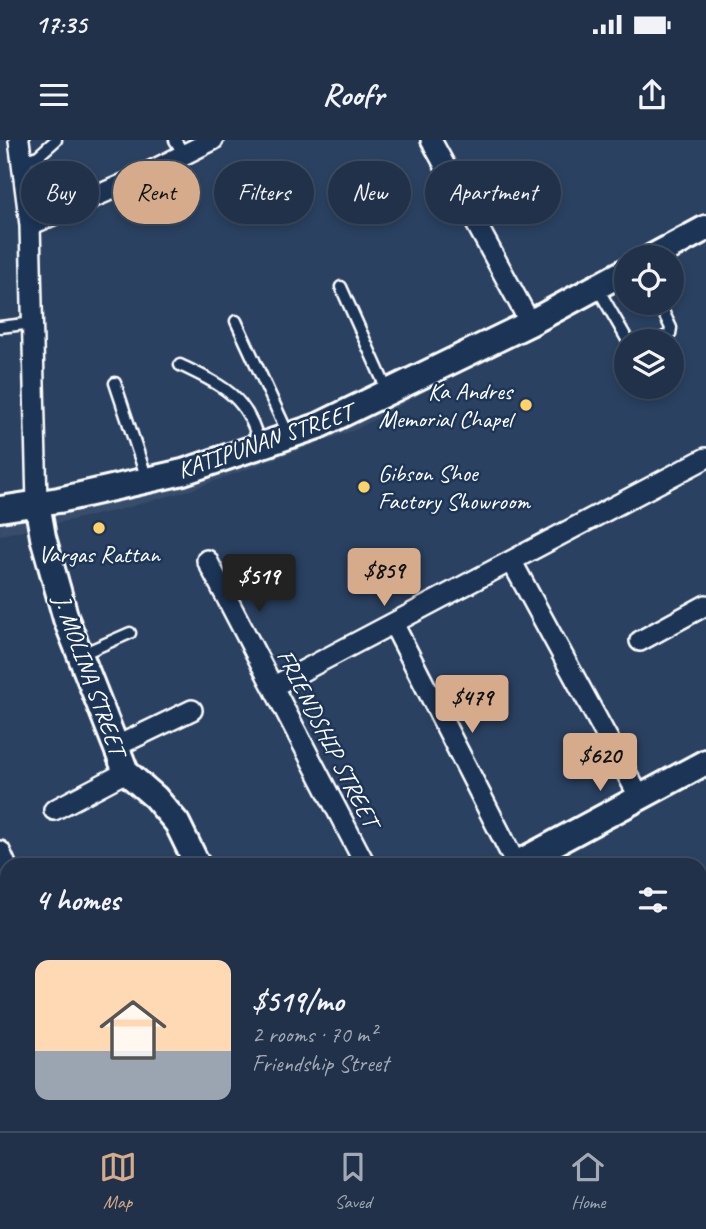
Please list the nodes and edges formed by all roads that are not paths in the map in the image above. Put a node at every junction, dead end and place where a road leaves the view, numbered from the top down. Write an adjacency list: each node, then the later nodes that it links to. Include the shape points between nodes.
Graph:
1 (19, 140): 6 (street)
2 (56, 140): 6 (lane, via 38,156)
3 (213, 140): 5 (street)
4 (431, 140): 15 (street)
5 (180, 148): 7 (street)
6 (22, 161)
7 (30, 225): 14 (street)
8 (706, 228): 9 (street)
9 (674, 245)
10 (614, 278): 12 (street, KATIPUNAN STREET)
11 (341, 287): 20 (lane)
12 (597, 287): 15 (street, KATIPUNAN STREET); 17 (lane)
13 (236, 321): 21 (lane)
14 (34, 323): 16 (lane); 25 (street)
15 (530, 323): 20 (street, KATIPUNAN STREET)
16 (0, 327)
17 (621, 329)
18 (180, 365): 22 (lane, via 233,393 255,424)
19 (115, 383): 24 (lane)
20 (388, 394): 21 (street, KATIPUNAN STREET)
21 (289, 437): 22 (street, KATIPUNAN STREET)
22 (260, 447): 24 (street, KATIPUNAN STREET)
23 (706, 458): 28 (street)
24 (147, 480): 25 (street, KATIPUNAN STREET)
25 (37, 503): 26 (street, KATIPUNAN STREET); 33 (street, J. MOLINA STREET)
26 (0, 509)
27 (208, 560): 34 (street, FRIENDSHIP STREET)
28 (512, 562): 30 (street); 39 (street)
29 (706, 605): 32 (street)
30 (394, 625): 34 (street); 43 (street)
31 (130, 633): 33 (lane)
32 (640, 641)
33 (79, 656): 36 (street, J. MOLINA STREET)
34 (274, 686): 42 (street, FRIENDSHIP STREET)
35 (192, 710): 36 (street)
36 (115, 747): 38 (street, J. MOLINA STREET)
37 (706, 762): 39 (street)
38 (126, 772): 40 (street); 41 (street, J. MOLINA STREET, via 177,823)
39 (640, 798): 44 (street)
40 (54, 810)
41 (194, 858)
42 (362, 858)
43 (513, 858)
44 (527, 858)

